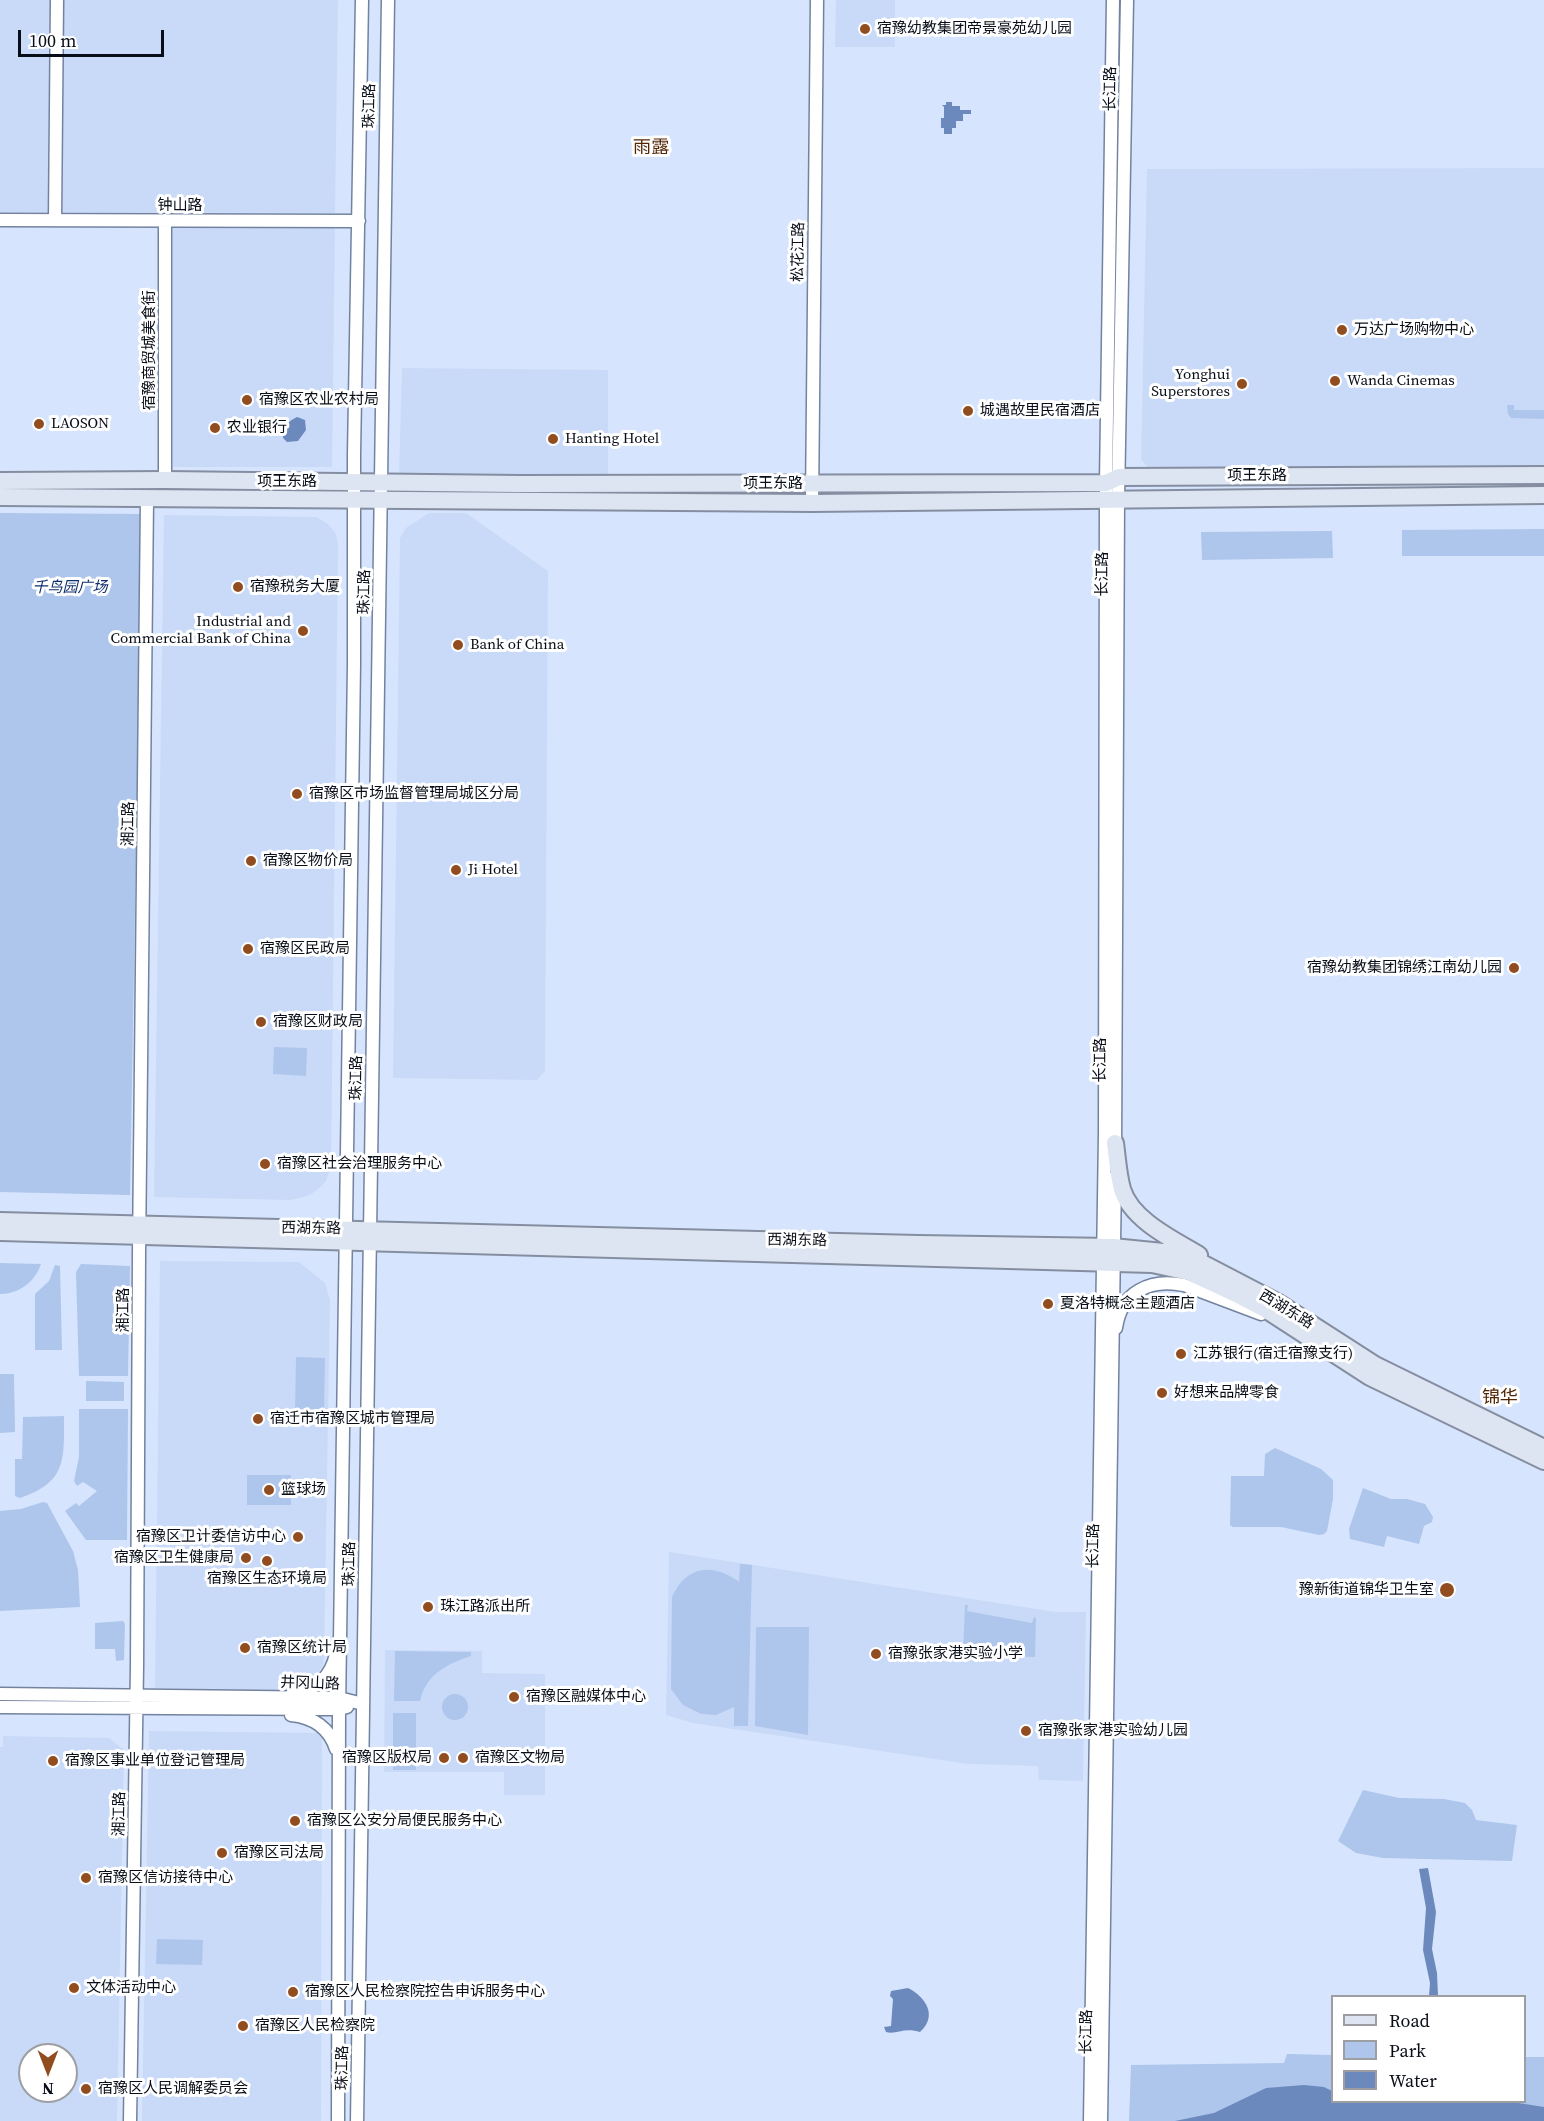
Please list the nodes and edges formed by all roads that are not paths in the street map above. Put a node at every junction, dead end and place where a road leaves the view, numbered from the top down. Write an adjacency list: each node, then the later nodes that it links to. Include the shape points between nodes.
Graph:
1 (57, 0): 9 (street)
2 (362, 0): 11 (street, 珠江路)
3 (388, 0): 16 (street, 珠江路)
4 (812, 0): 17 (street, 松花江路)
5 (817, 0): 17 (street, 松花江路)
6 (1113, 0): 18 (street, 长江路)
7 (1127, 0): 18 (street, 长江路)
8 (0, 220): 9 (street, 钟山路)
9 (55, 220): 10 (street, 钟山路)
10 (165, 220): 11 (street, 钟山路); 13 (street, 宿豫商贸城美食街)
11 (359, 221): 15 (street, 珠江路)
12 (1544, 476): 18 (main road, 项王东路)
13 (165, 480): 14 (main road, 项王东路); 15 (main road, 项王东路)
14 (0, 481)
15 (354, 482): 16 (main road, 项王东路); 22 (street, 珠江路)
16 (380, 482): 17 (main road, 项王东路); 23 (street, 珠江路)
17 (809, 484): 18 (main road, 项王东路); 24 (street, 松花江路)
18 (1112, 490): 19 (main road, 项王东路); 24 (main road, 项王东路); 25 (street, 长江路); 31 (street, 长江路)
19 (1543, 495)
20 (0, 497): 21 (main road, 项王东路)
21 (147, 499): 22 (main road, 项王东路); 27 (street, 湘江路)
22 (355, 500): 23 (main road, 项王东路); 29 (street, 珠江路)
23 (380, 500): 24 (main road, 项王东路); 30 (street, 珠江路)
24 (809, 503)
25 (1115, 1143): 31 (street, 长江路); 32 (main road, via 1122,1190 1137,1213 1156,1230)
26 (0, 1221): 27 (main road, 西湖东路)
27 (139, 1231): 28 (main road, 西湖东路); 29 (main road, 西湖东路); 39 (street, 湘江路)
28 (0, 1232)
29 (346, 1236): 30 (main road, 西湖东路); 37 (street, 珠江路)
30 (369, 1236): 31 (main road, 西湖东路); 42 (street, 珠江路)
31 (1108, 1254): 32 (main road, 西湖东路, via 1163,1252 1185,1257); 33 (main road, 西湖东路, via 1189,1272); 34 (street, 长江路); 48 (street, 长江路)
32 (1277, 1302): 35 (main road, 西湖东路, via 1375,1365)
33 (1292, 1326): 34 (street, via 1184,1285 1147,1286 1121,1309); 36 (main road, 西湖东路, via 1370,1377)
34 (1111, 1371): 49 (street, 长江路)
35 (1544, 1448)
36 (1544, 1461)
37 (340, 1636): 40 (street, via 334,1665 315,1687); 41 (street, 珠江路)
38 (0, 1694): 39 (street, 井冈山路)
39 (136, 1703): 40 (street, 井冈山路); 43 (street, 井冈山路); 45 (street, 湘江路)
40 (242, 1703): 41 (street, 井冈山路); 44 (street, via 310,1719 330,1735)
41 (339, 1703): 42 (street, 井冈山路); 44 (street, 珠江路)
42 (363, 1704): 47 (street, 珠江路)
43 (0, 1707)
44 (339, 1759): 46 (street, 珠江路)
45 (130, 2121)
46 (338, 2121)
47 (357, 2121)
48 (1090, 2121)
49 (1101, 2121)

